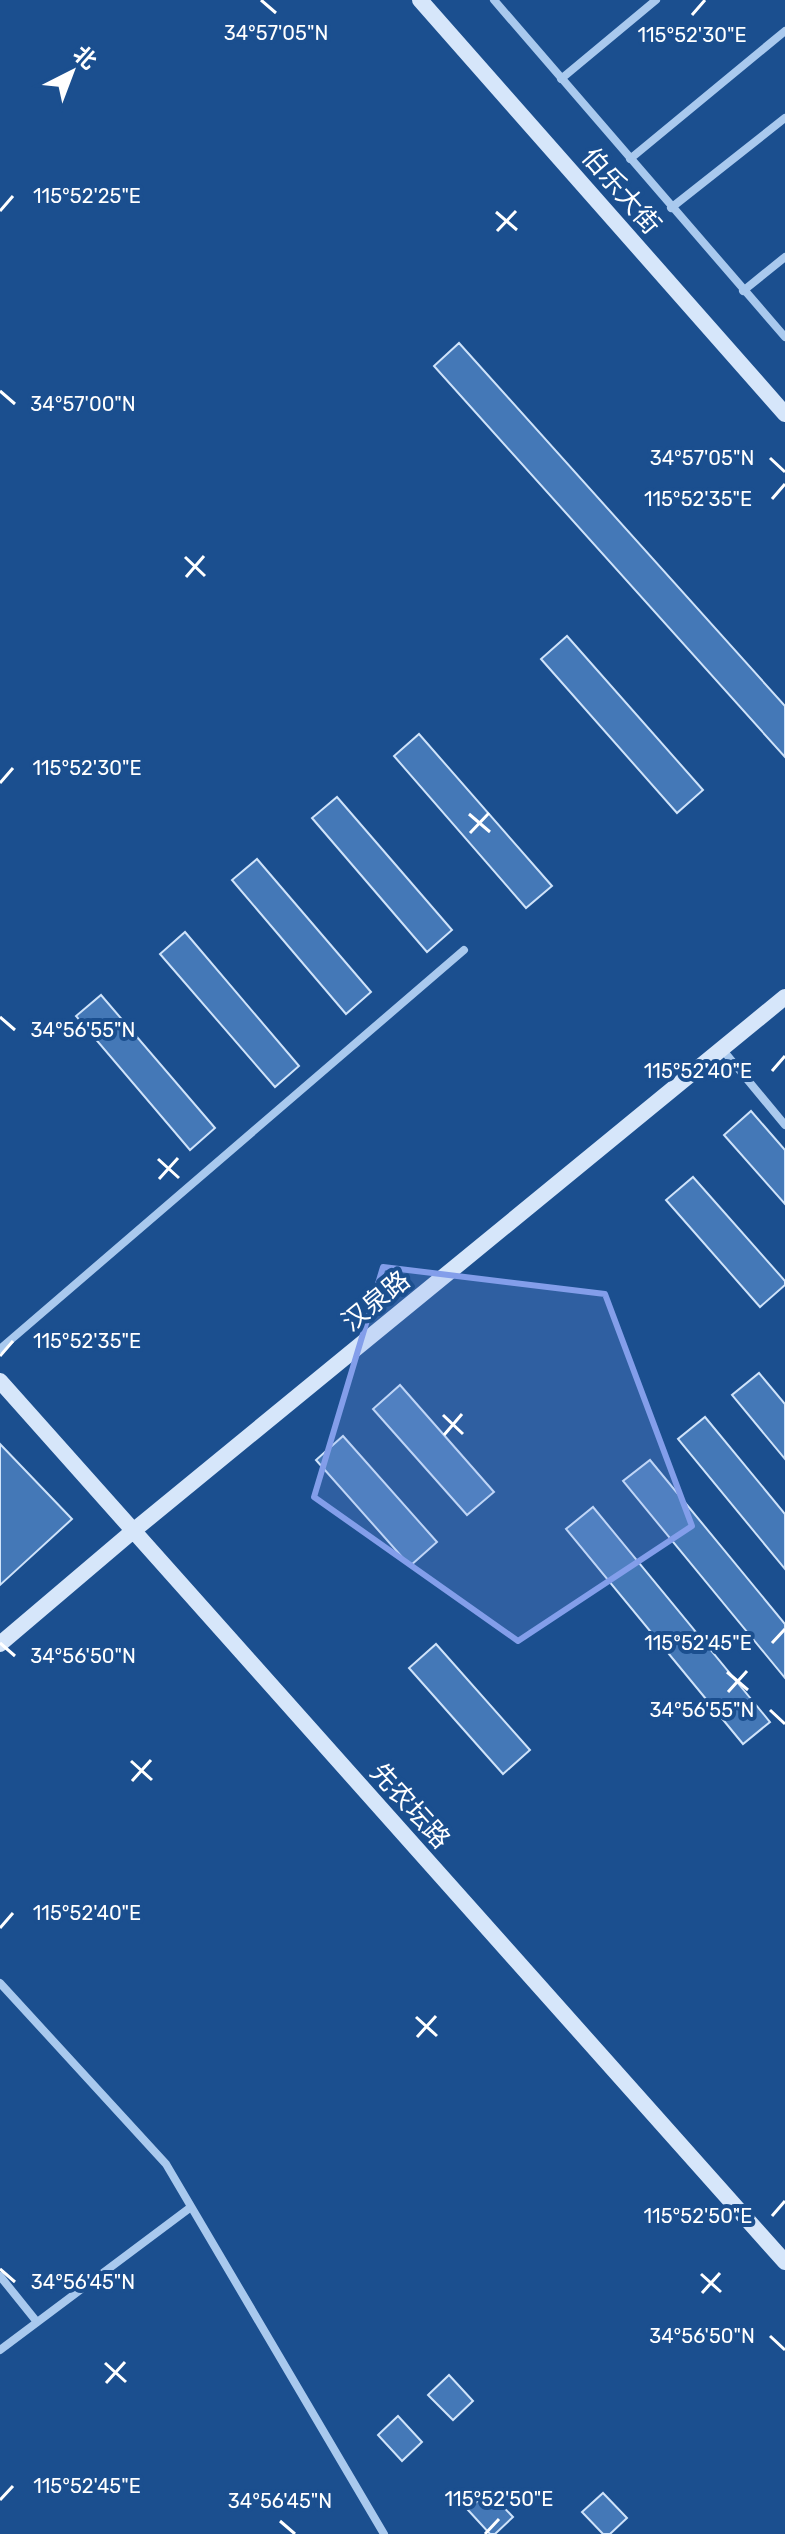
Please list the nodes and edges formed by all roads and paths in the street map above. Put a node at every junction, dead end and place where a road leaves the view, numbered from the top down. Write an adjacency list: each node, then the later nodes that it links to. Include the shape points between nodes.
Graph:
1 (420, 0): 12 (street, 伯乐大街)
2 (494, 0): 5 (street)
3 (656, 0): 5 (street)
4 (785, 31): 7 (street)
5 (561, 79): 7 (street)
6 (785, 118): 8 (street)
7 (630, 159): 8 (street)
8 (671, 208): 10 (street)
9 (785, 257): 10 (street)
10 (743, 291): 11 (street)
11 (785, 337)
12 (785, 414)
13 (464, 950): 17 (street)
14 (785, 997): 15 (street, 汉泉路)
15 (722, 1049): 16 (street); 19 (street, 汉泉路)
16 (785, 1125)
17 (0, 1349)
18 (0, 1381): 19 (street, 先农坛路)
19 (133, 1531): 20 (street, 汉泉路); 23 (street, 先农坛路)
20 (0, 1644)
21 (0, 1983): 22 (street, via 166,2164)
22 (191, 2207): 25 (street); 27 (street)
23 (785, 2262)
24 (0, 2276): 25 (street)
25 (37, 2322): 26 (street)
26 (0, 2350)
27 (384, 2534)

